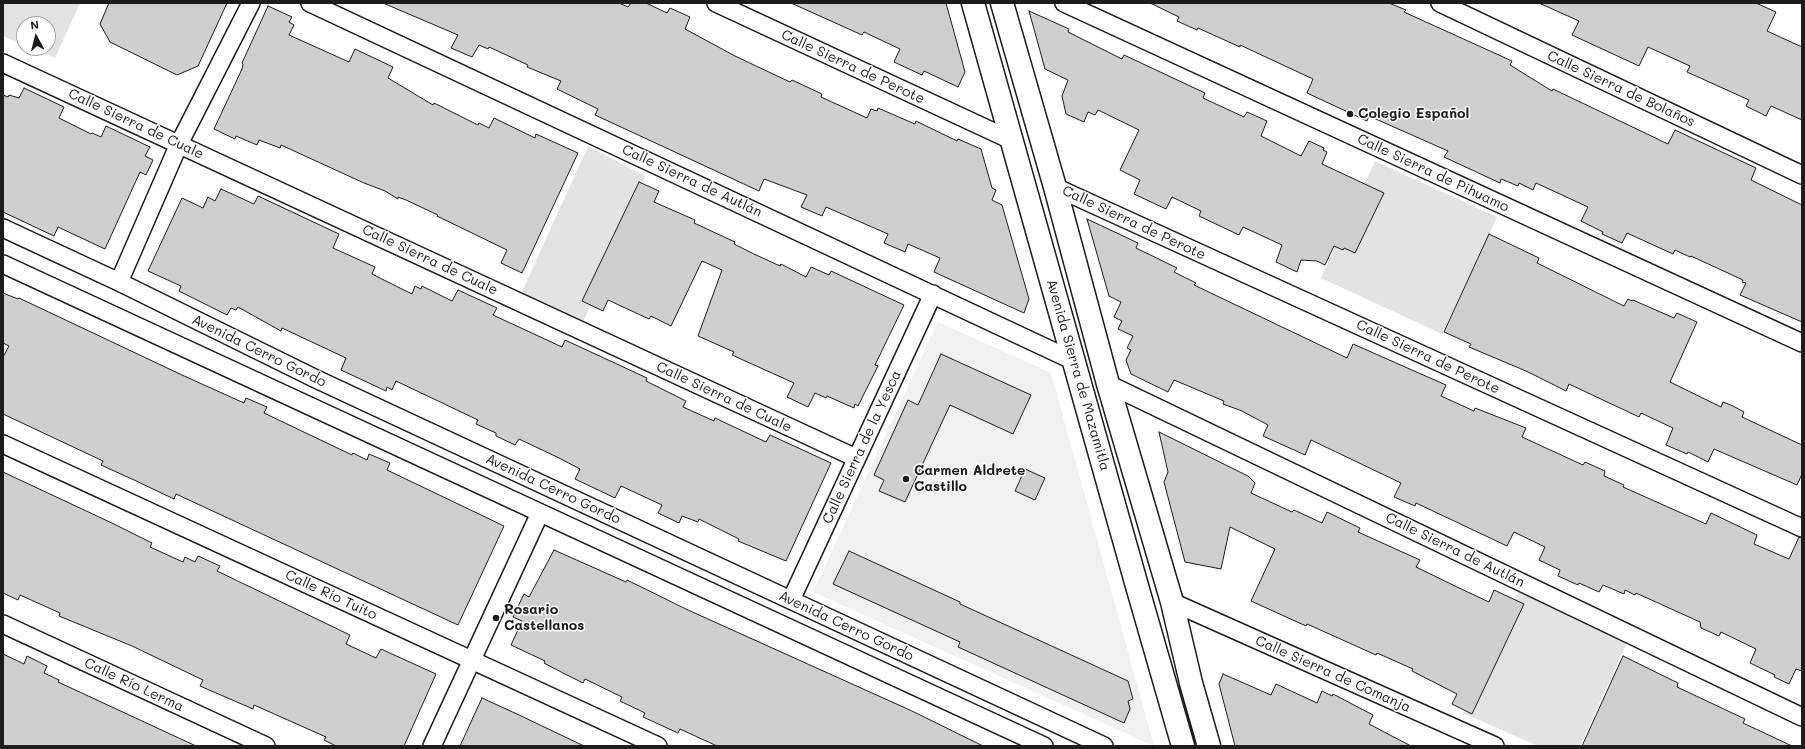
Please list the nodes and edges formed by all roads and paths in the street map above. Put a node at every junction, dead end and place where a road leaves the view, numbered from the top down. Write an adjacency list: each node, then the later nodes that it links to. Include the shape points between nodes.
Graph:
1 (251, 3): 12 (street)
2 (310, 3): 18 (street, Calle Sierra de Autlán)
3 (716, 3): 11 (street, Calle Sierra de Perote)
4 (973, 3): 10 (street, Avenida Sierra de Mazamitla)
5 (1002, 3): 9 (street, Avenida Sierra de Mazamitla)
6 (1064, 3): 19 (street, Calle Sierra de Pihuamo)
7 (1440, 3): 13 (street, Calle Sierra de Bolaños)
8 (3, 63): 12 (street, Calle Sierra de Cuale)
9 (1024, 82): 10 (street); 14 (street, Avenida Sierra de Mazamitla)
10 (998, 90): 11 (street, Avenida Sierra de Mazamitla)
11 (1013, 141): 20 (street, Avenida Sierra de Mazamitla)
12 (179, 144): 17 (street); 25 (street, Calle Sierra de Cuale)
13 (1802, 175)
14 (1055, 187): 22 (street, Avenida Sierra de Mazamitla); 27 (street, Calle Sierra de Perote)
15 (3, 228): 17 (street, Avenida Cerro Gordo)
16 (3, 264): 23 (street, Avenida Cerro Gordo)
17 (119, 282): 21 (street, Avenida Cerro Gordo)
18 (933, 294): 20 (street, Calle Sierra de Autlán); 25 (street, Calle Sierra de la Yesca)
19 (1802, 342)
20 (1074, 361): 34 (street, Avenida Sierra de Mazamitla)
21 (316, 379): 23 (street); 28 (street, Avenida Cerro Gordo)
22 (1108, 384): 29 (street, Avenida Sierra de Mazamitla); 36 (street, Calle Sierra de Autlán)
23 (306, 405): 26 (street, Avenida Cerro Gordo)
24 (3, 444): 31 (street, Calle Río Tuito)
25 (856, 458): 28 (street, Calle Sierra de la Yesca)
26 (540, 513): 31 (street); 35 (street, Avenida Cerro Gordo)
27 (1802, 528)
28 (791, 600): 33 (street, Avenida Cerro Gordo)
29 (1172, 602): 32 (street, Avenida Sierra de Mazamitla); 44 (street, Calle Sierra de Comanja)
30 (3, 624): 37 (street, Calle Río Lerma)
31 (472, 660): 38 (street); 39 (street, Calle Río Tuito)
32 (1191, 683): 34 (street); 43 (street, Avenida Sierra de Mazamitla)
33 (985, 690): 35 (street); 41 (street, Avenida Cerro Gordo)
34 (1167, 690): 42 (street, Avenida Sierra de Mazamitla)
35 (973, 713): 40 (street, Avenida Cerro Gordo)
36 (1802, 717)
37 (266, 746)
38 (432, 746)
39 (658, 746)
40 (1044, 746)
41 (1104, 746)
42 (1183, 746)
43 (1209, 746)
44 (1495, 746)

